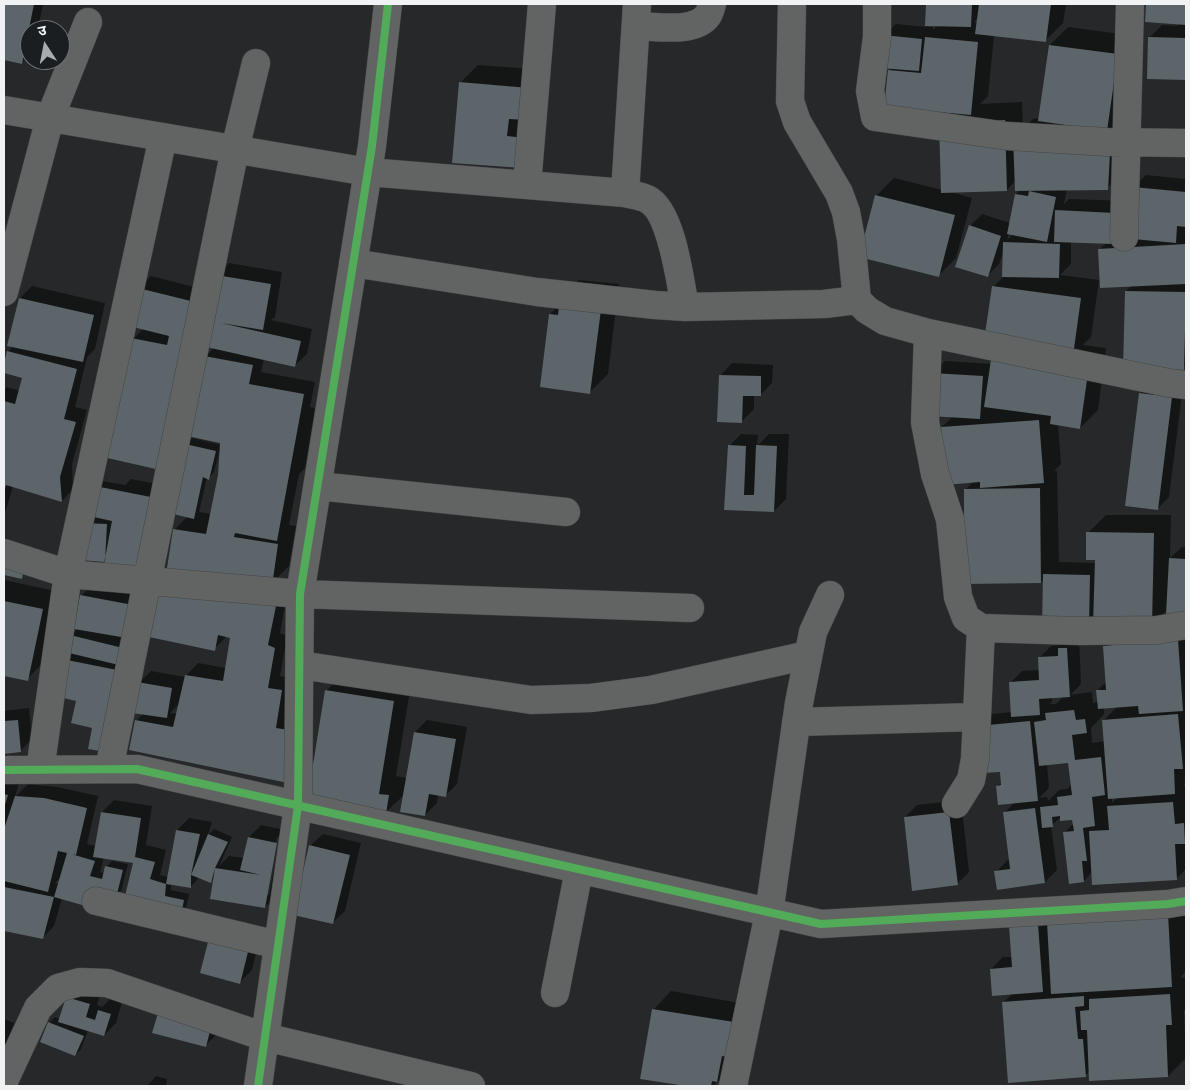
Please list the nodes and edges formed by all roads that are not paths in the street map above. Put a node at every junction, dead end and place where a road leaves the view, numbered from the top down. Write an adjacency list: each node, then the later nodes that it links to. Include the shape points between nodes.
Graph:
1 (388, 4): 16 (street)
2 (542, 4): 17 (street)
3 (712, 4): 7 (street, via 708,15 698,24 683,27)
4 (792, 4): 22 (street, via 790,100 797,122 839,193 846,212)
5 (877, 4): 13 (street, via 877,37 870,91 875,117 1008,136)
6 (1130, 4): 13 (street)
7 (636, 15): 18 (street)
8 (88, 22): 11 (street)
9 (256, 63): 15 (street)
10 (4, 110): 11 (street)
11 (50, 118): 12 (street); 21 (street)
12 (163, 137): 15 (street); 29 (street)
13 (1126, 142): 14 (street); 19 (street)
14 (1186, 144)
15 (235, 149): 16 (street); 30 (street)
16 (368, 172): 17 (street); 20 (street)
17 (527, 185): 18 (street)
18 (625, 193): 23 (street, via 648,200 667,224)
19 (1124, 237)
20 (353, 263): 23 (street, via 537,292 655,306); 26 (street)
21 (4, 292)
22 (857, 300): 23 (street, via 824,304); 24 (street, via 885,321)
23 (685, 306)
24 (928, 333): 25 (street); 35 (street, via 925,422 935,474 950,519 958,597 966,618)
25 (1186, 385)
26 (318, 486): 27 (street); 31 (street)
27 (566, 512)
28 (4, 553): 29 (street)
29 (68, 574): 30 (street); 42 (street)
30 (147, 581): 31 (street); 40 (street)
31 (300, 594): 33 (street); 37 (street)
32 (830, 595): 36 (street, via 813,632)
33 (690, 608)
34 (1186, 625): 35 (street, via 1157,630)
35 (981, 628): 38 (street)
36 (808, 655): 37 (street, via 651,690 591,698 531,700); 39 (street)
37 (300, 665): 44 (street)
38 (976, 717): 39 (street); 43 (street, via 971,780)
39 (796, 722): 48 (street)
40 (109, 769): 42 (street); 44 (street, via 137,769)
41 (4, 770): 42 (street)
42 (40, 770)
43 (956, 804)
44 (298, 806): 45 (street); 49 (street)
45 (579, 870): 48 (street); 50 (street)
46 (96, 901): 49 (street)
47 (1186, 901): 48 (street, via 821,924)
48 (769, 913): 55 (street)
49 (278, 946): 51 (street)
50 (555, 993)
51 (265, 1037): 52 (street, via 107,983 80,982 58,988 38,1008); 53 (street); 54 (street)
52 (4, 1081)
53 (258, 1086)
54 (471, 1086)
55 (733, 1086)

